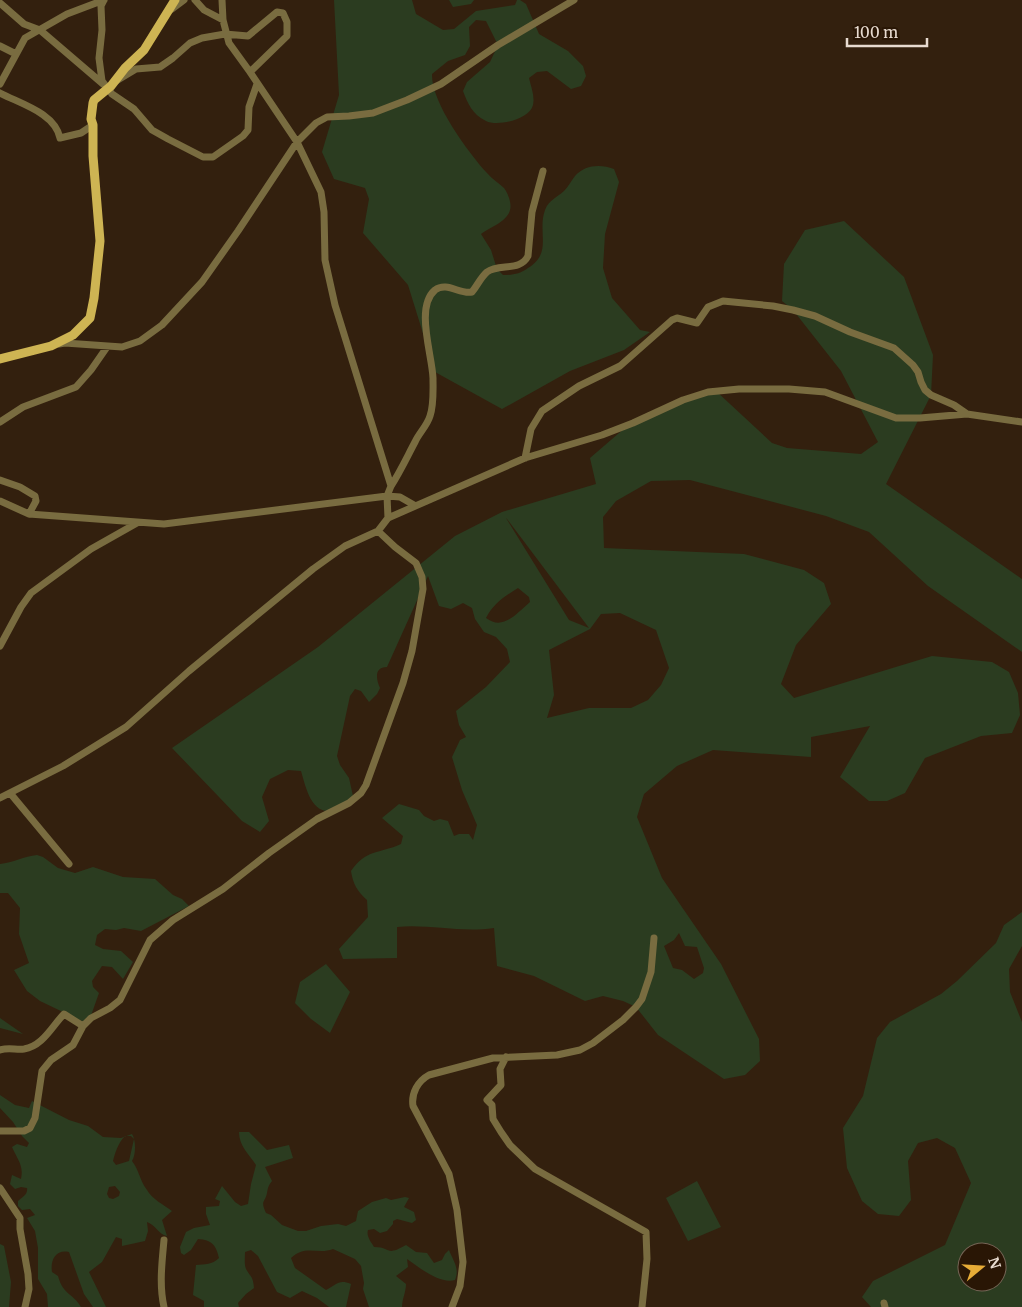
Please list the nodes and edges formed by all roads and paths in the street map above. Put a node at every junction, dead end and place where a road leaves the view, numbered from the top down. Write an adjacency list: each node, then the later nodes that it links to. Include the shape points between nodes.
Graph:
1 (104, 0): 10 (street, via 67,14); 17 (street, via 98,58 102,81)
2 (175, 0): 8 (main road)
3 (184, 0): 8 (street)
4 (195, 0): 9 (street, via 204,10)
5 (222, 0): 9 (street)
6 (574, 0): 20 (street, via 498,44 441,84 373,112 327,117)
7 (0, 3): 10 (street, via 24,24)
8 (164, 18): 17 (main road, via 144,50)
9 (223, 20): 11 (street)
10 (40, 30): 13 (street, via 25,38); 17 (street)
11 (225, 34): 14 (street); 14 (street, via 248,36 277,12 283,14 287,22 287,36); 17 (street, via 194,41 160,67 136,69)
12 (0, 46): 13 (street)
13 (16, 54): 15 (street)
14 (250, 72): 16 (street)
15 (0, 84)
16 (257, 84): 17 (street, via 249,107 248,130 209,158 152,130 134,109 112,94); 20 (street)
17 (110, 88): 19 (main road, via 94,100)
18 (0, 93): 19 (street, via 48,117 60,138 81,133)
19 (93, 125): 22 (main road, via 100,241 94,298 86,323 73,335)
20 (297, 142): 23 (street, via 202,282 162,325 140,341 122,347); 30 (street, via 321,192 326,260 335,305)
21 (543, 171): 30 (street, via 532,212 525,260 518,265 488,271 472,292 443,287 426,302 433,381 432,410)
22 (51, 346): 23 (street, via 65,343); 24 (main road)
23 (107, 347): 26 (street, via 76,387 23,407)
24 (0, 359)
25 (966, 414): 27 (street); 28 (street, via 896,418 825,392 789,389 708,392 633,423); 28 (street, via 925,390 913,365 887,344 864,338 816,316 723,301 708,307 697,323 677,318 672,320 620,366 579,386 542,411 531,429)
26 (0, 422)
27 (1022, 422)
28 (525, 458): 33 (street)
29 (0, 480): 34 (street, via 36,496)
30 (391, 486): 31 (street)
31 (388, 496): 33 (street, via 400,497); 35 (street); 36 (street, via 192,521)
32 (0, 502): 34 (street)
33 (414, 506): 35 (street)
34 (29, 514): 36 (street)
35 (388, 518): 37 (street)
36 (137, 523): 38 (street, via 91,549 31,593)
37 (378, 531): 39 (street, via 345,546 313,569 126,727); 43 (street, via 416,563 422,577 422,589 404,683 366,785 349,803 317,819 223,889 156,933 120,1000)
38 (0, 646)
39 (10, 793): 40 (street); 41 (street)
40 (0, 798)
41 (69, 864)
42 (654, 938): 45 (street, via 651,972 642,999 616,1026 580,1050 557,1055)
43 (83, 1026): 44 (street, via 64,1014 38,1043 27,1048); 46 (street, via 73,1045 51,1060 42,1071 30,1128)
44 (0, 1050)
45 (506, 1057): 51 (street, via 429,1074 420,1080 412,1098 416,1113 448,1174 455,1201 463,1262 460,1286); 52 (street, via 500,1070 501,1085 487,1100 492,1105 493,1118 510,1145 534,1169 646,1232)
46 (0, 1131)
47 (0, 1188): 49 (street, via 20,1218 29,1289)
48 (164, 1240): 50 (street)
49 (24, 1307)
50 (164, 1307)
51 (452, 1307)
52 (642, 1307)

